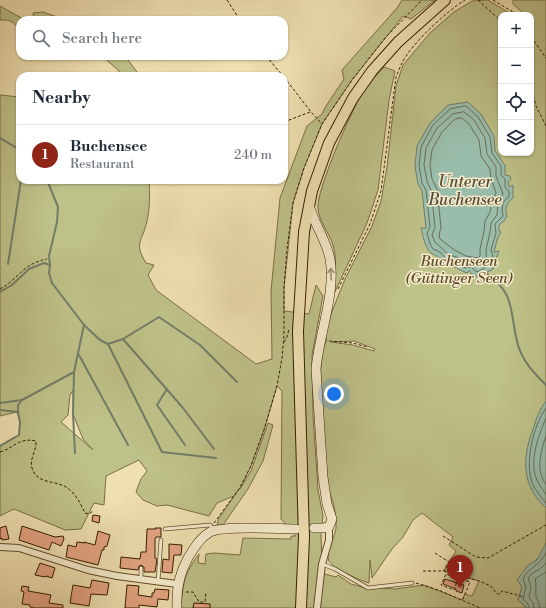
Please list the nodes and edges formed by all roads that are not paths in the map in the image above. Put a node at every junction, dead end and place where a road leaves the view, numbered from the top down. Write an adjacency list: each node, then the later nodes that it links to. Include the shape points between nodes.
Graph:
1 (445, 0): 2 (main road, via 398,42 372,71 353,98 329,143)
2 (309, 204): 3 (main road, one-way to 2, via 332,519 323,477 316,369 331,281 330,260 326,243 312,216); 17 (main road, via 302,254 298,331 304,537)
3 (328, 526): 4 (main road); 10 (street, via 329,540)
4 (314, 528)
5 (165, 529): 7 (lane, via 210,525)
6 (296, 529): 7 (main road, via 223,528)
7 (211, 532): 15 (main road, via 192,551)
8 (161, 540): 13 (lane)
9 (0, 548): 12 (street, via 19,548 88,570)
10 (322, 564): 14 (lane, via 368,588); 18 (street)
11 (141, 568): 12 (lane)
12 (140, 579): 13 (street)
13 (158, 581): 15 (street)
14 (412, 583)
15 (177, 584): 16 (main road)
16 (177, 608)
17 (300, 608)
18 (316, 608)

